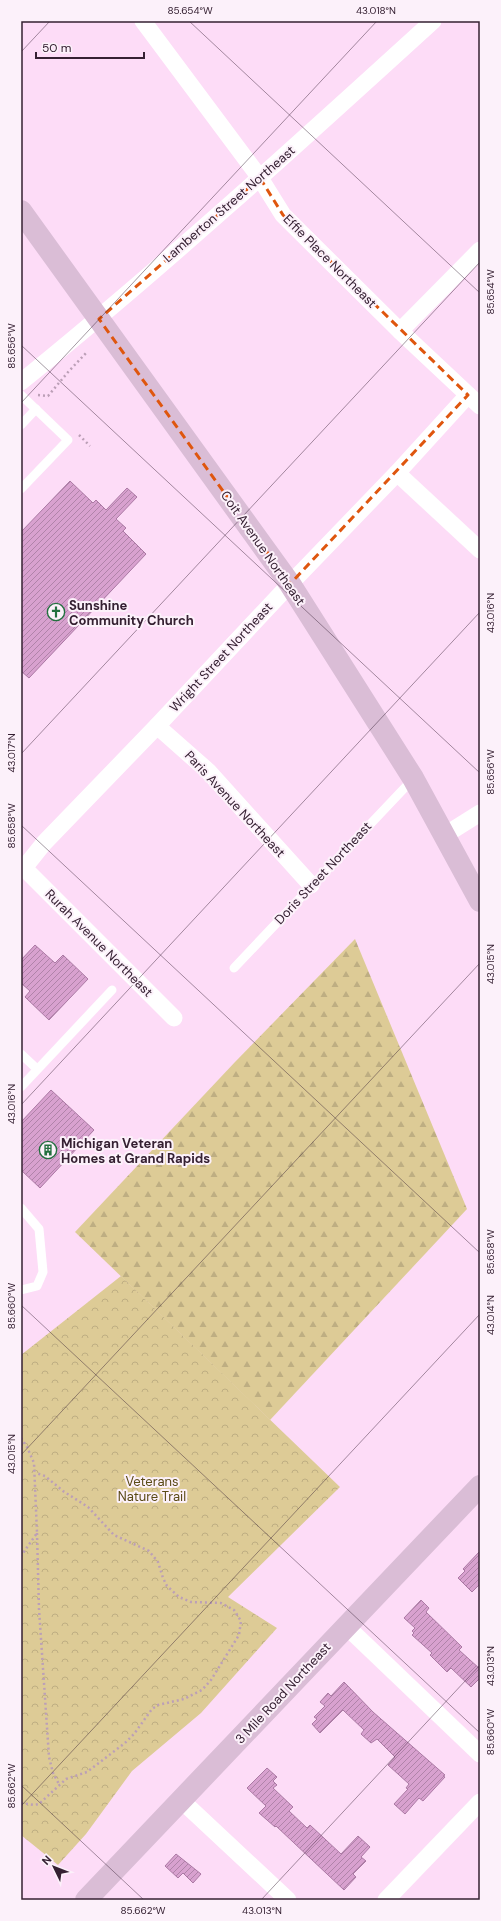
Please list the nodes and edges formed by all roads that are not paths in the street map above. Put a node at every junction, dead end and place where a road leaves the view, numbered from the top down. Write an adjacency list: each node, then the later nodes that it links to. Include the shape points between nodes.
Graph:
1 (143, 21): 3 (street, Effie Place Northeast)
2 (433, 21): 3 (street, Lamberton Street Northeast)
3 (260, 178): 6 (street, Lamberton Street Northeast); 7 (street, Effie Place Northeast, via 283,215)
4 (21, 211): 6 (main road, Coit Avenue Northeast)
5 (480, 250): 7 (street)
6 (99, 319): 8 (street, Lamberton Street Northeast); 16 (main road, Coit Avenue Northeast)
7 (400, 331): 10 (street, Effie Place Northeast)
8 (21, 382)
9 (21, 395): 11 (lane)
10 (474, 401): 13 (street, Wright Street Northeast)
11 (32, 406): 12 (lane); 14 (lane, via 68,440)
12 (21, 425)
13 (397, 473): 15 (street); 16 (street, Wright Street Northeast)
14 (21, 489)
15 (480, 550)
16 (290, 584): 17 (street, Wright Street Northeast); 18 (main road, Coit Avenue Northeast)
17 (157, 726): 21 (street, Wright Street Northeast, via 44,843); 22 (street, Paris Avenue Northeast, via 208,772)
18 (413, 778): 20 (main road, Coit Avenue Northeast); 22 (lane, Doris Street Northeast)
19 (480, 813): 20 (street)
20 (445, 835): 23 (main road, Coit Avenue Northeast)
21 (23, 870): 26 (street, Rurah Avenue Northeast)
22 (311, 885): 24 (lane, Doris Street Northeast)
23 (480, 901)
24 (234, 968)
25 (112, 990): 28 (lane)
26 (174, 1018)
27 (21, 1054): 28 (lane)
28 (37, 1069): 29 (lane)
29 (21, 1087)
30 (21, 1208): 31 (lane, via 39,1229 44,1272 37,1286)
31 (21, 1290)
32 (480, 1486): 33 (main road, 3 Mile Road Northeast)
33 (346, 1626): 34 (street); 35 (main road, 3 Mile Road Northeast)
34 (480, 1754)
35 (181, 1800): 37 (main road, 3 Mile Road Northeast); 38 (street)
36 (480, 1802): 39 (street)
37 (86, 1900)
38 (288, 1900)
39 (386, 1900)

